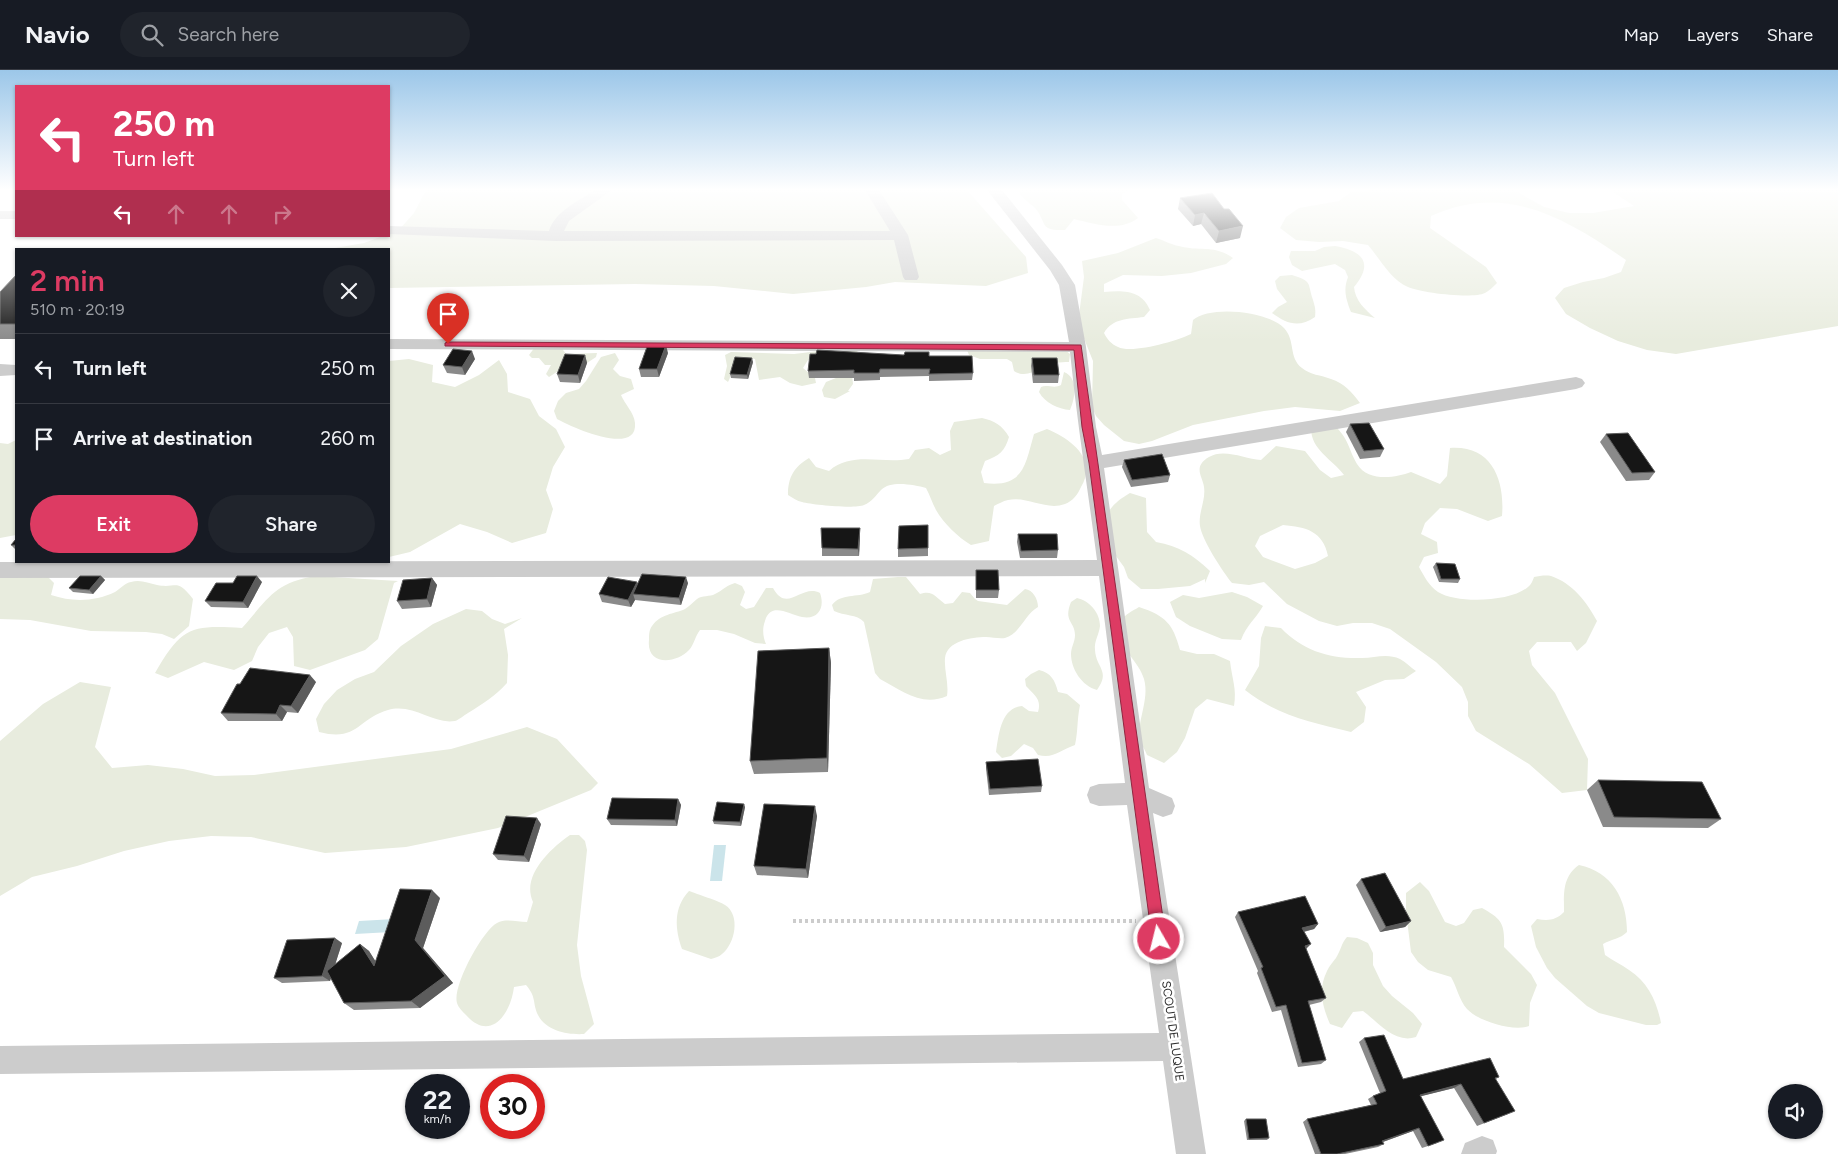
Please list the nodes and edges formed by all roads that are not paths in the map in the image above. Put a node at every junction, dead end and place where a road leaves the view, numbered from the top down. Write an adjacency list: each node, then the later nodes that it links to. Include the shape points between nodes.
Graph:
1 (901, 241): 3 (street)
2 (1035, 241): 5 (street, SCOUT DE LUQUE, via 1064,277)
3 (911, 277)
4 (390, 344): 5 (street)
5 (1078, 347): 9 (street, SCOUT DE LUQUE)
6 (0, 370): 7 (street)
7 (15, 370)
8 (1576, 383): 9 (street)
9 (1094, 463): 10 (street, SCOUT DE LUQUE)
10 (1108, 568): 11 (street); 12 (street, SCOUT DE LUQUE)
11 (0, 570)
12 (1138, 794): 13 (street); 14 (street); 15 (street, SCOUT DE LUQUE)
13 (1099, 795)
14 (1164, 806)
15 (1176, 1047): 16 (street); 17 (street, SCOUT DE LUQUE)
16 (0, 1060)
17 (1190, 1154)

